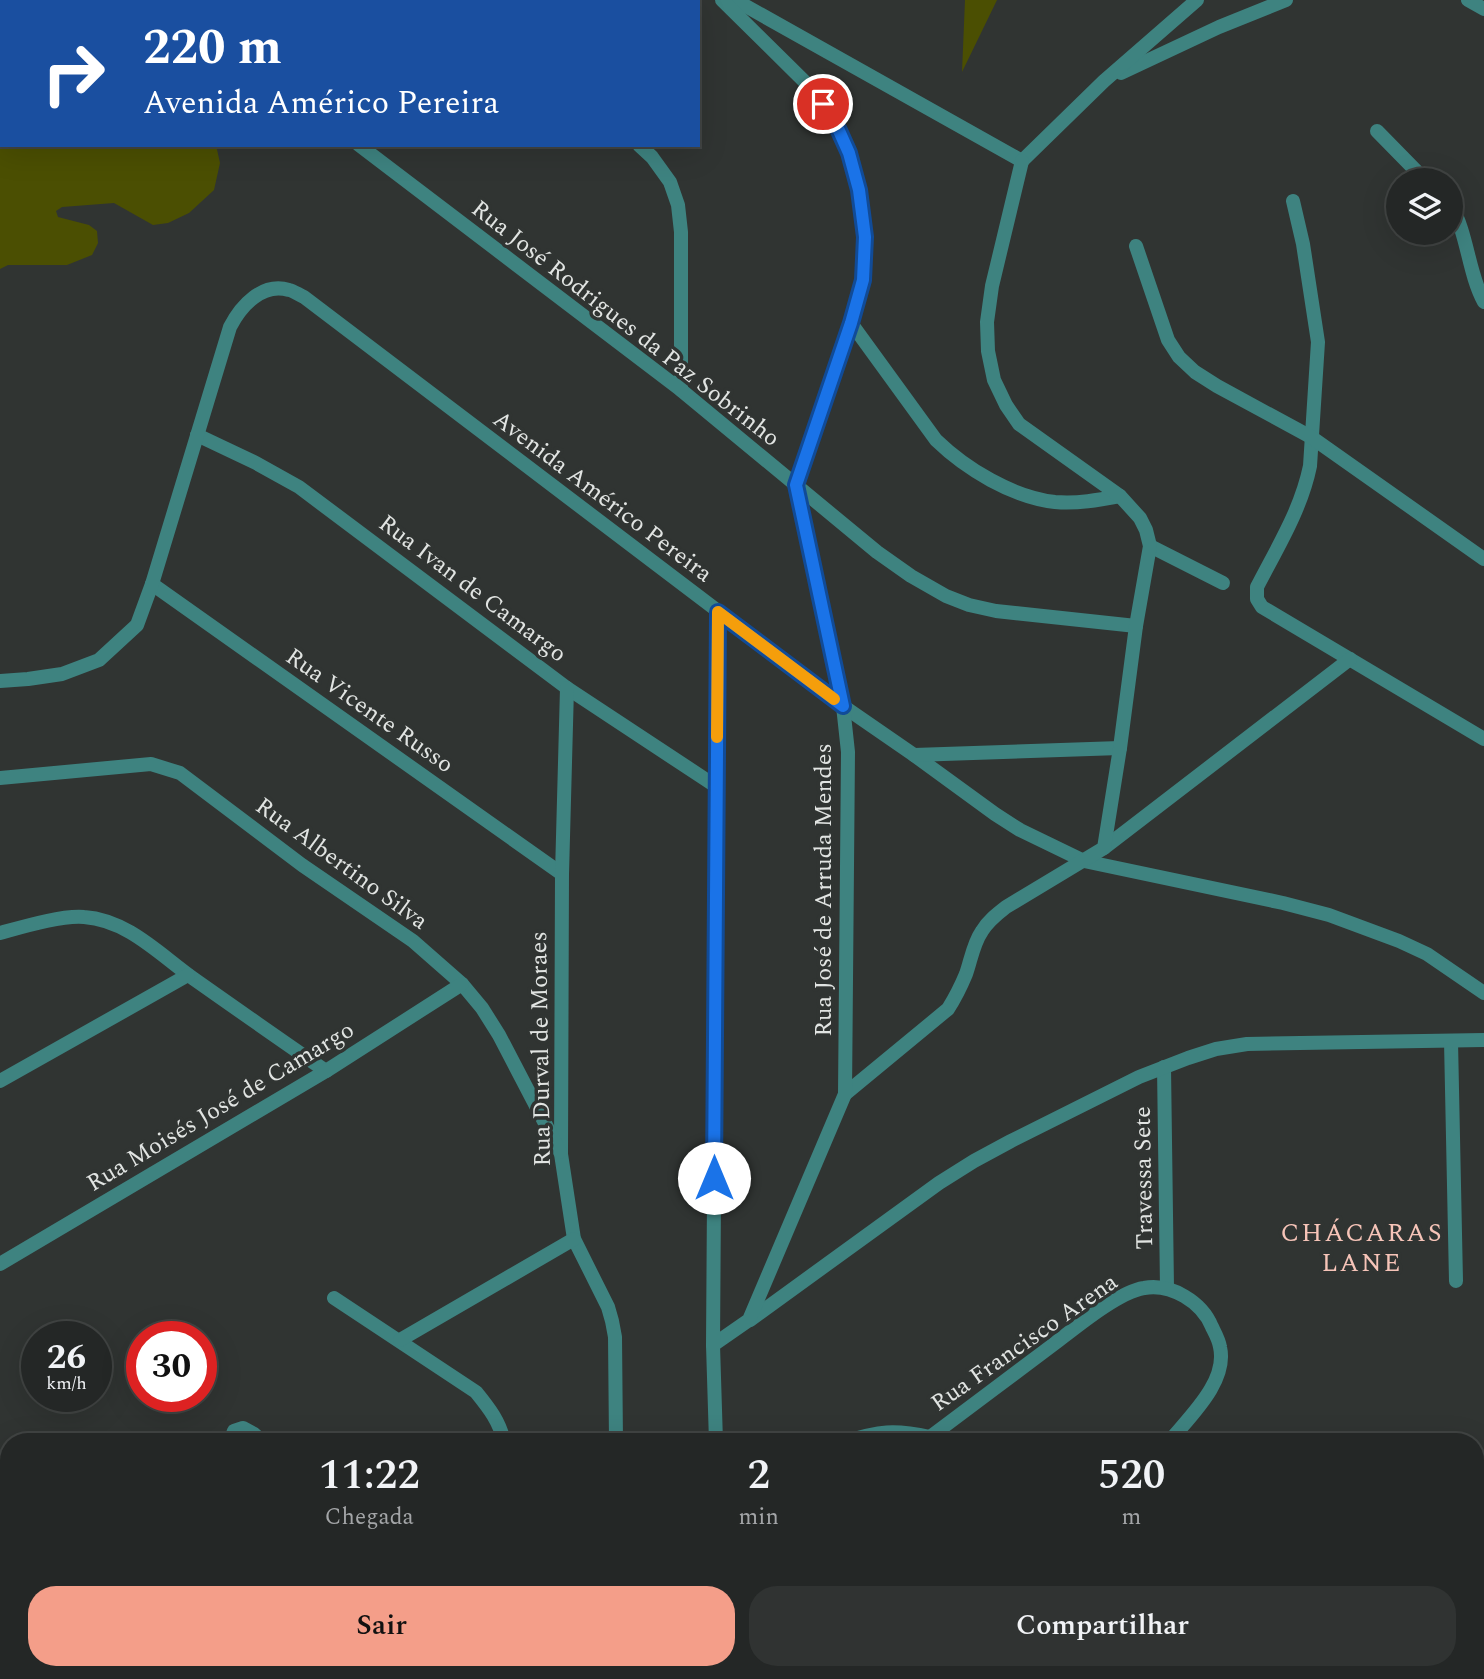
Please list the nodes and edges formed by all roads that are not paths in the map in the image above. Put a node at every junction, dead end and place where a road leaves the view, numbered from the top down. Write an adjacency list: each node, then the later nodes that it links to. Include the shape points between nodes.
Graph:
1 (722, 0): 17 (street, via 804,81 836,124 849,153 865,237 863,280)
2 (735, 0): 11 (street)
3 (1198, 0): 7 (street)
4 (1286, 0): 7 (street)
5 (1468, 0): 6 (street)
6 (1484, 9)
7 (1104, 82): 11 (street)
8 (1377, 131): 12 (street)
9 (362, 147): 18 (street, Rua José Rodrigues da Paz Sobrinho)
10 (641, 147): 18 (street, via 670,181 678,205)
11 (1022, 161): 22 (street, via 990,298 988,351 994,380 1019,424)
12 (1413, 168)
13 (1293, 201): 20 (street, via 1318,342)
14 (1463, 236): 16 (street)
15 (1136, 246): 20 (street, via 1168,340 1179,356 1217,387)
16 (1484, 302)
17 (851, 323): 21 (street); 22 (street, via 936,440 970,468 1041,499 1070,502)
18 (681, 390): 21 (street, Rua José Rodrigues da Paz Sobrinho)
19 (197, 435): 26 (street); 27 (street, Avenida Américo Pereira, via 237,313 268,290 287,289 304,297); 31 (street, Rua Ivan de Camargo, via 299,487)
20 (1311, 437): 24 (street); 29 (street, via 1306,486 1257,587 1257,599 1262,607)
21 (796, 485): 28 (street, Rua José Rodrigues da Paz Sobrinho, via 877,552 946,596 996,611); 32 (street, Rua José de Arruda Mendes)
22 (1120, 496): 23 (street, via 1140,518)
23 (1150, 546): 25 (street); 28 (street)
24 (1484, 559)
25 (1223, 583)
26 (152, 584): 30 (street, via 138,625 99,660 61,674); 40 (street, Rua Vicente Russo)
27 (718, 612): 32 (street, Avenida Américo Pereira); 37 (street)
28 (1136, 626): 34 (street)
29 (1350, 659): 33 (street); 38 (street)
30 (0, 681)
31 (567, 688): 37 (street, Rua Ivan de Camargo); 40 (street, Rua Durval de Moraes)
32 (843, 706): 35 (street, Avenida Américo Pereira); 50 (street, Rua José de Arruda Mendes, via 848,752)
33 (1484, 739)
34 (1120, 748): 35 (street); 38 (street)
35 (914, 755): 39 (street, Avenida Américo Pereira, via 1020,830)
36 (0, 778): 43 (street, Rua Albertino Silva, via 150,764 180,774 413,941)
37 (717, 787): 59 (street)
38 (1104, 848): 39 (street)
39 (1084, 861): 44 (street, Avenida Américo Pereira, via 1329,915 1427,954); 50 (street, via 991,919 948,1009)
40 (562, 874): 51 (street, Rua Durval de Moraes)
41 (0, 933): 42 (street, via 83,916 111,922)
42 (188, 975): 48 (street); 49 (street)
43 (462, 984): 48 (street, Rua Moisés José de Camargo); 51 (street, Rua Albertino Silva, via 499,1035)
44 (1484, 993)
45 (1484, 1040): 46 (street)
46 (1451, 1041): 47 (street, via 1247,1044); 54 (street)
47 (1164, 1067): 55 (street, Travessa Sete); 57 (street, via 974,1161)
48 (326, 1071): 53 (street, Rua Moisés José de Camargo)
49 (0, 1081)
50 (845, 1094): 57 (street, Rua José de Arruda Mendes)
51 (561, 1154): 52 (street, Rua Durval de Moraes)
52 (574, 1239): 58 (street); 63 (street, Rua Durval de Moraes, via 612,1321)
53 (0, 1264)
54 (1456, 1281)
55 (1167, 1288): 67 (street, Rua Francisco Arena, via 1141,1288 1125,1294); 68 (street, via 1208,1317 1221,1348 1221,1369 1211,1390)
56 (334, 1298): 58 (street)
57 (749, 1321): 59 (street)
58 (400, 1340): 62 (street, via 477,1392)
59 (713, 1345): 64 (street)
60 (234, 1433): 61 (street, via 243,1428)
61 (251, 1433)
62 (502, 1433)
63 (616, 1433)
64 (716, 1433)
65 (876, 1433): 66 (street)
66 (910, 1433)
67 (936, 1433)
68 (1176, 1433)

